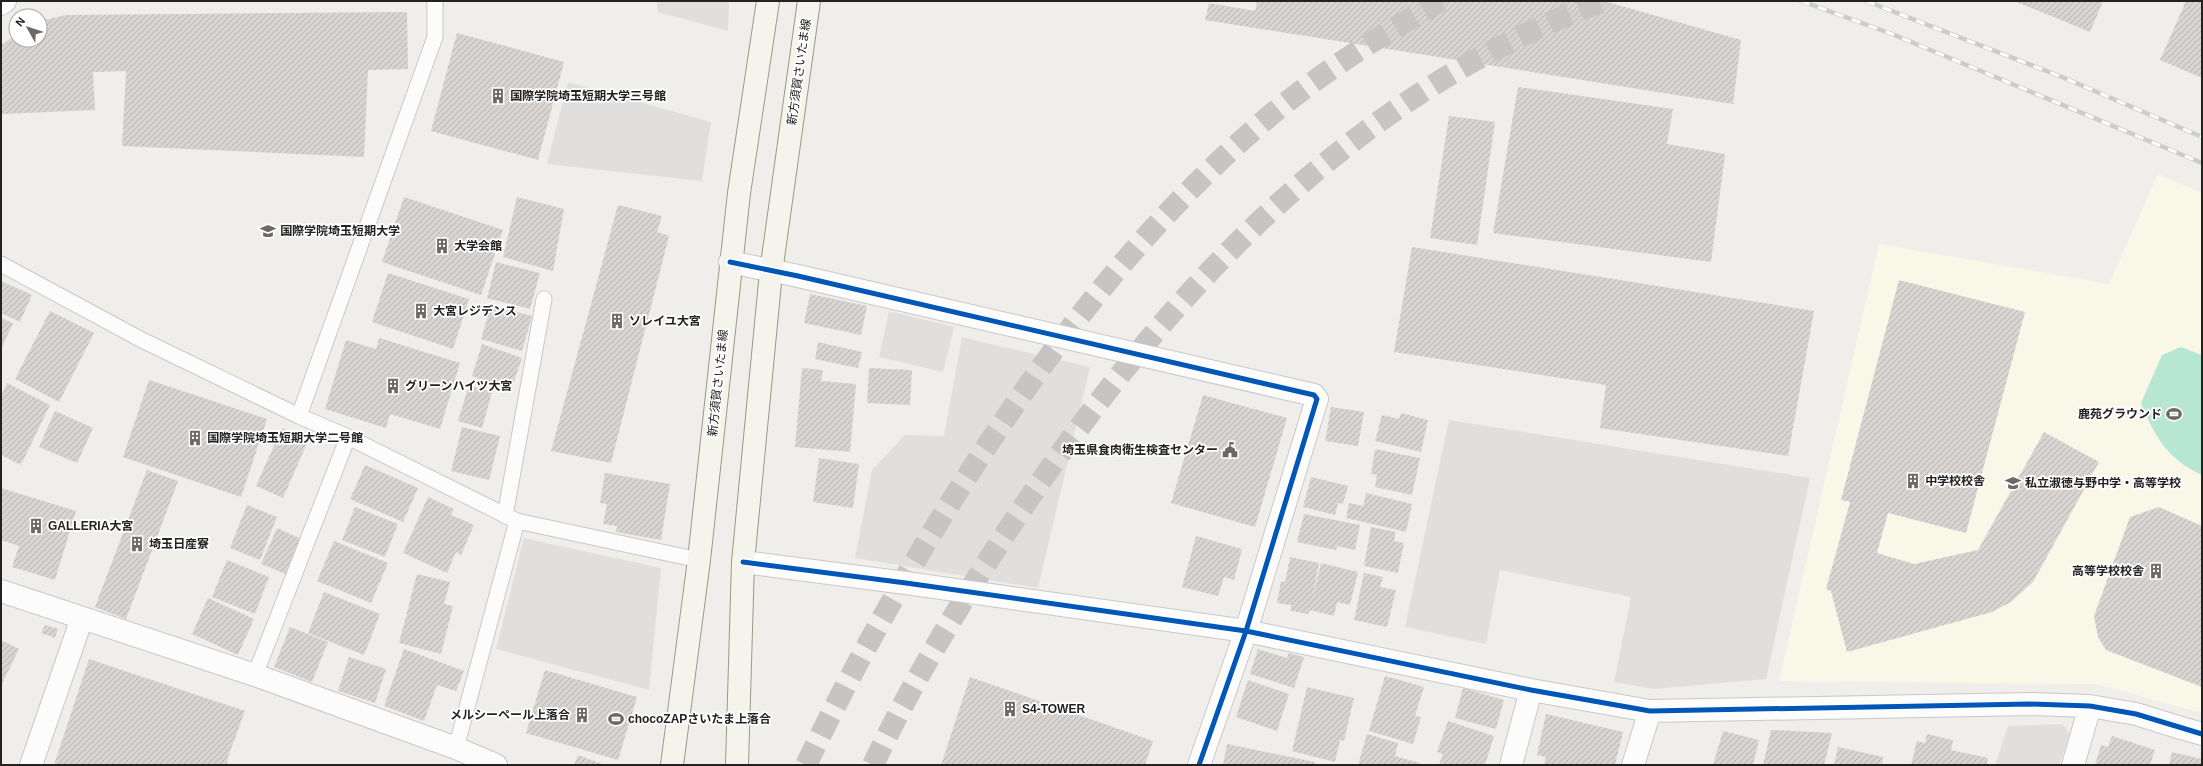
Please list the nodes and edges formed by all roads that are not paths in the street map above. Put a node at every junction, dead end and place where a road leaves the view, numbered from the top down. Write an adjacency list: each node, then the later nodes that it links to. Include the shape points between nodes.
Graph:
1 (5, 1): 5 (street)
2 (435, 1): 10 (lane, via 435,37)
3 (768, 1): 6 (main road, 新方須賀さいたま線, via 738,193)
4 (810, 1): 8 (main road, 新方須賀さいたま線)
5 (1, 4)
6 (730, 262): 8 (street); 13 (main road, 新方須賀さいたま線)
7 (1, 264): 10 (lane, via 142,340)
8 (771, 272): 14 (main road, 新方須賀さいたま線); 17 (street, via 798,276 1314,395 1317,399)
9 (544, 299): 12 (lane)
10 (299, 416): 11 (lane)
11 (348, 438): 12 (lane); 18 (lane)
12 (511, 518): 13 (lane); 23 (lane)
13 (699, 560): 26 (main road, 新方須賀さいたま線)
14 (743, 562): 17 (street, via 906,582); 27 (main road, 新方須賀さいたま線)
15 (1, 591): 16 (street)
16 (82, 618): 18 (street); 24 (street)
17 (1246, 632): 19 (street); 28 (street)
18 (255, 676): 23 (street)
19 (1531, 690): 21 (street); 29 (street)
20 (2090, 706): 21 (street, via 2030,704); 22 (street, via 2136,714); 31 (street)
21 (1650, 711): 30 (street)
22 (2202, 734)
23 (456, 748): 25 (street)
24 (31, 765)
25 (496, 765)
26 (672, 765)
27 (737, 765)
28 (1199, 765)
29 (1511, 765)
30 (1633, 765)
31 (2073, 765)

